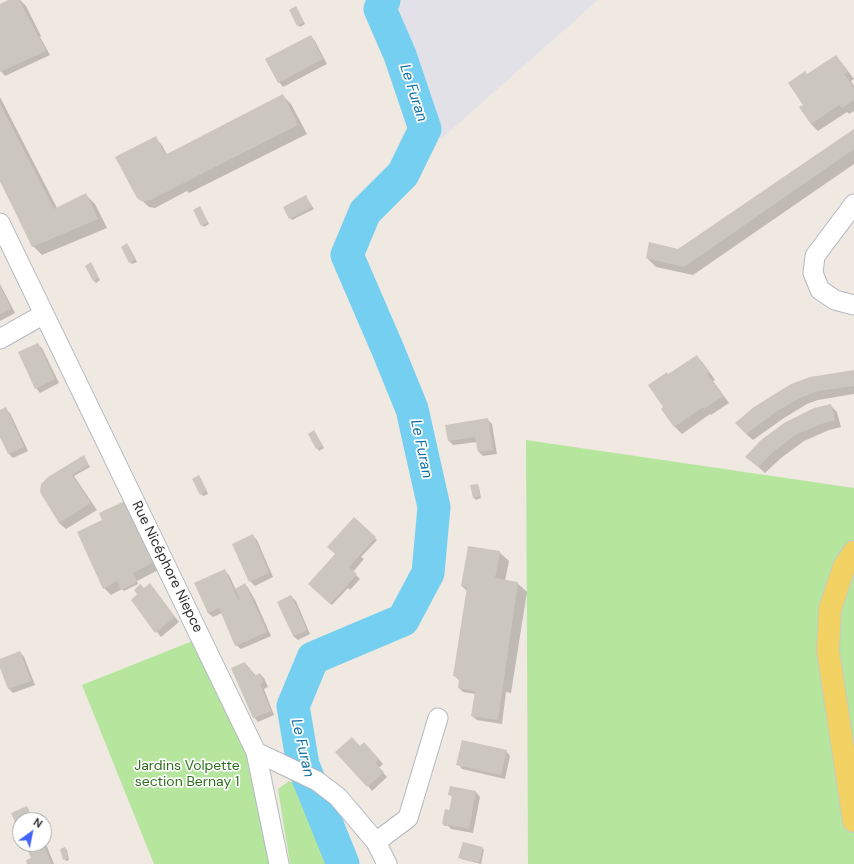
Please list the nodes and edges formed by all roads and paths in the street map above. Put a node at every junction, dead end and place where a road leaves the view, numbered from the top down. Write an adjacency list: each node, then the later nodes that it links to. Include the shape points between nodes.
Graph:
1 (854, 204): 3 (street, via 815,256 813,273 820,290 835,300)
2 (0, 223): 4 (street, Rue Nicéphore Niepce)
3 (854, 305)
4 (44, 314): 5 (street); 8 (street, Rue Nicéphore Niepce)
5 (0, 339)
6 (854, 552): 9 (main road, via 844,567 830,609 828,651)
7 (438, 718): 10 (street, via 408,818)
8 (256, 752): 10 (street, via 318,781 338,797); 11 (street, Rue Nicéphore Niepce)
9 (854, 821)
10 (376, 842): 12 (street)
11 (279, 864)
12 (388, 864)

